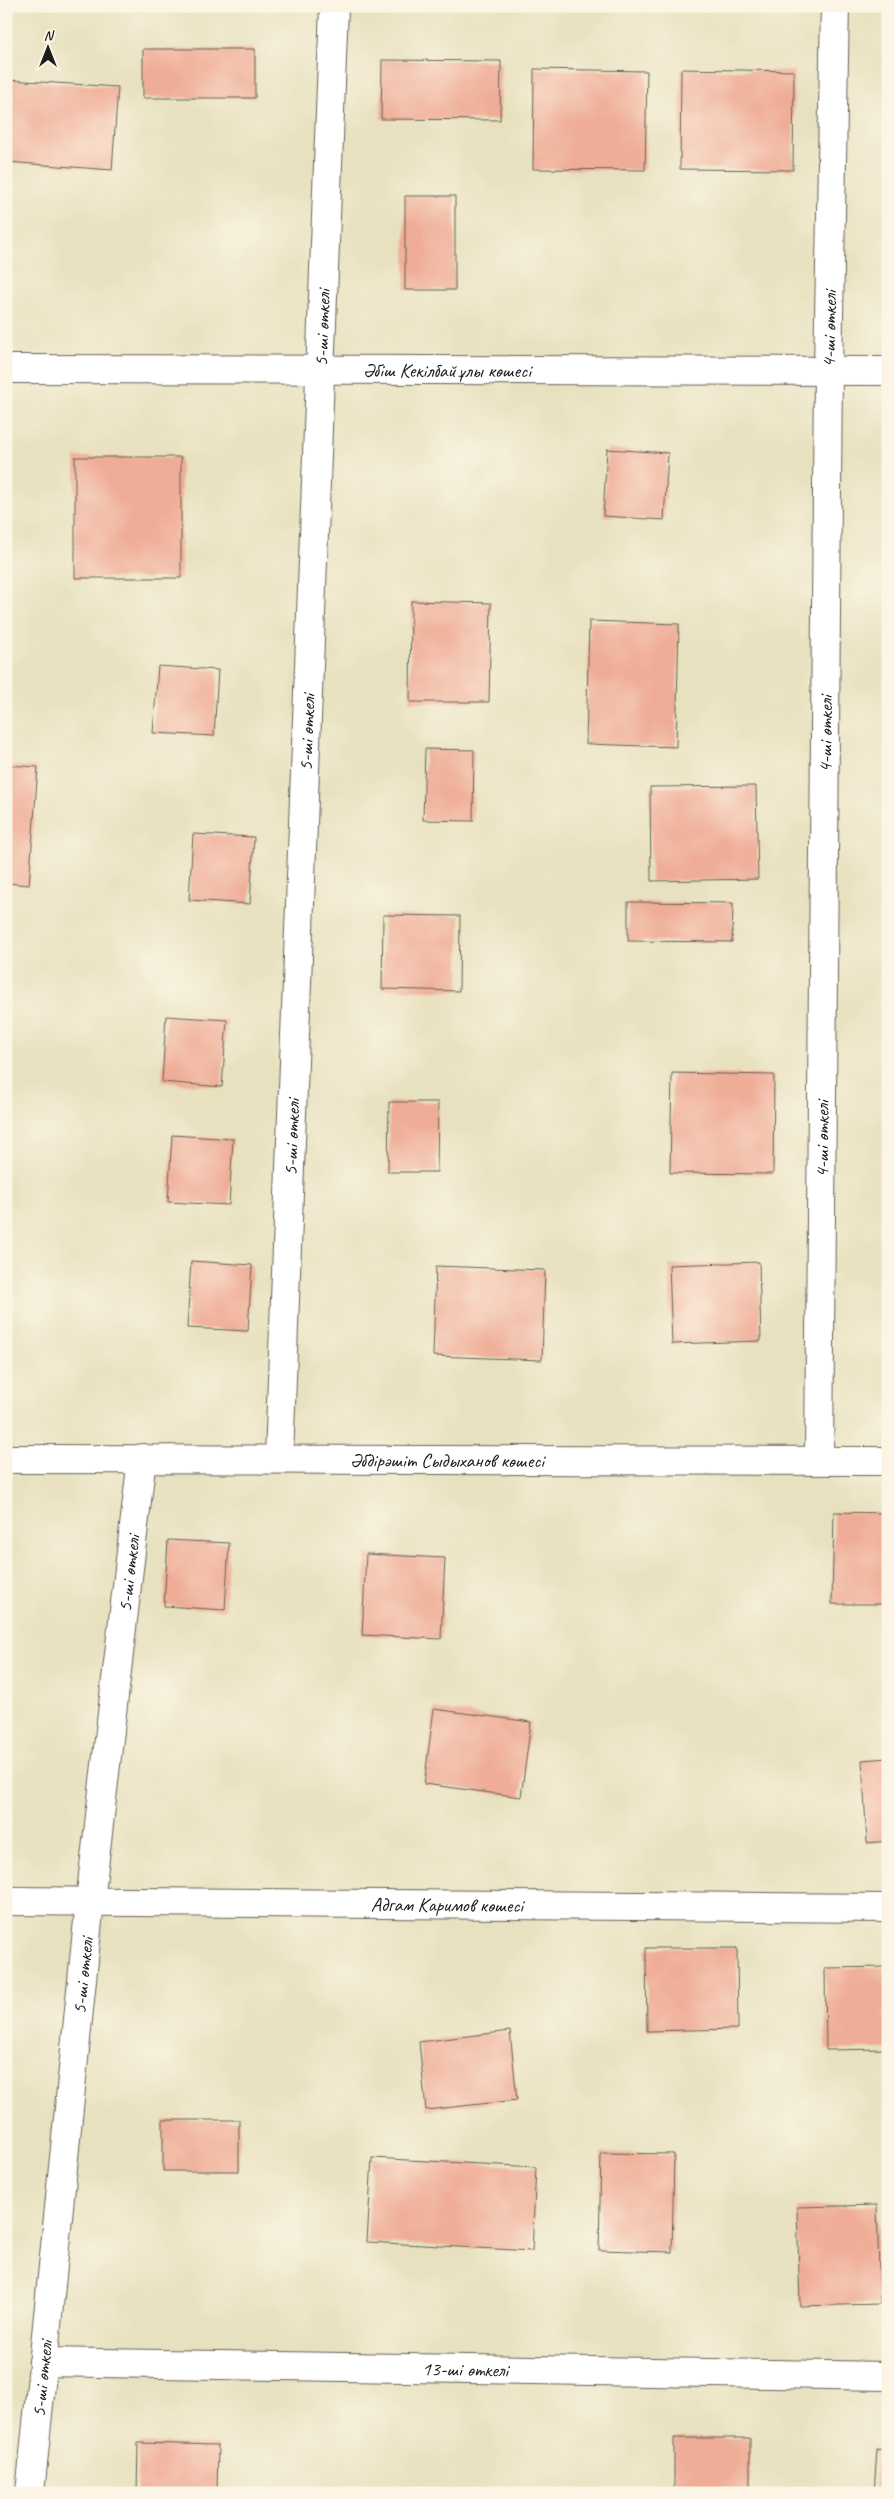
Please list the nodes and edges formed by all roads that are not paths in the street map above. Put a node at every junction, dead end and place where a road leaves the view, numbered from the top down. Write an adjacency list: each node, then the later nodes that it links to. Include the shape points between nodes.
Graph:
1 (334, 6): 3 (street, 5-ші өткелі)
2 (835, 6): 5 (street, 4-ші өткелі)
3 (320, 368): 4 (street, Әбіш Кекілбайұлы көшесі); 5 (street, Әбіш Кекілбайұлы көшесі); 8 (street, 5-ші өткелі)
4 (6, 369)
5 (828, 369): 6 (street, Әбіш Кекілбайұлы көшесі); 10 (street, 4-ші өткелі)
6 (888, 370)
7 (142, 1458): 8 (street, Әбдірәшіт Сыдыханов көшесі); 9 (street, Әбдірәшіт Сыдыханов көшесі); 13 (street, 5-ші өткелі)
8 (279, 1458): 10 (street, Әбдірәшіт Сыдыханов көшесі)
9 (6, 1459)
10 (819, 1460): 11 (street, Әбдірәшіт Сыдыханов көшесі)
11 (888, 1461)
12 (6, 1901): 13 (street, Адгам Каримов көшесі)
13 (90, 1901): 14 (street, Адгам Каримов көшесі); 15 (street, 5-ші өткелі)
14 (888, 1908)
15 (43, 2362): 16 (street, 13-ші өткелі); 17 (street, 5-ші өткелі)
16 (888, 2376)
17 (30, 2493)

